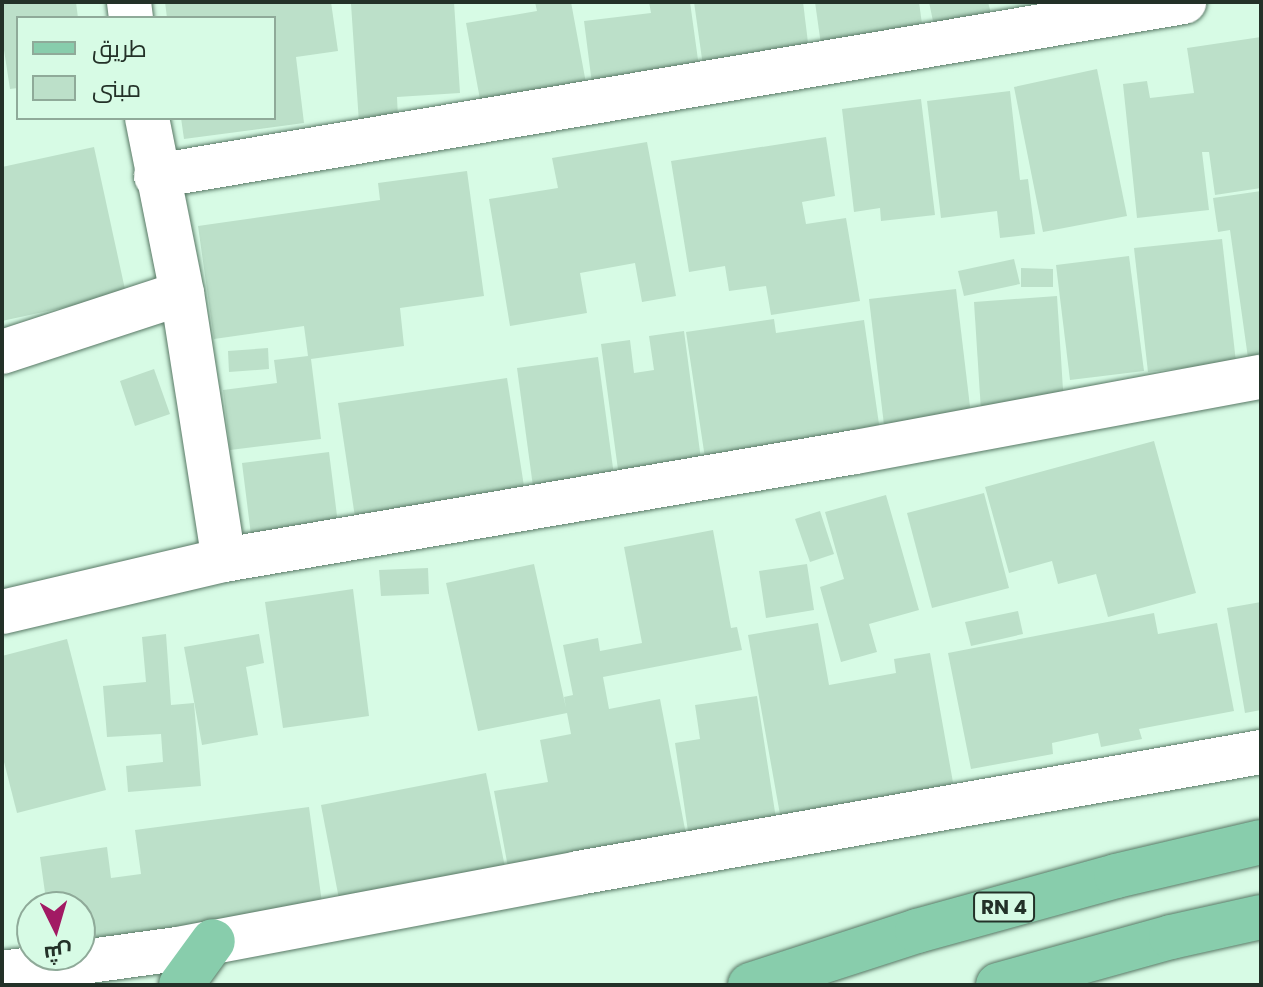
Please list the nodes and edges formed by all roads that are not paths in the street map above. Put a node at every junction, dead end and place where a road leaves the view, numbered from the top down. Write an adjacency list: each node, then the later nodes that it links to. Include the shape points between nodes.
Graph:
1 (1184, 2): 3 (street)
2 (147, 120): 3 (street)
3 (156, 176): 4 (street)
4 (182, 293): 5 (street); 7 (street)
5 (2, 352)
6 (1261, 377): 7 (street)
7 (224, 560): 8 (street)
8 (2, 612)
9 (1261, 752): 12 (street)
10 (1261, 842): 15 (main road, RN 4, via 917,931)
11 (1261, 917): 16 (main road)
12 (213, 941): 13 (street); 14 (main road)
13 (7, 968)
14 (181, 985)
15 (750, 985)
16 (998, 985)

